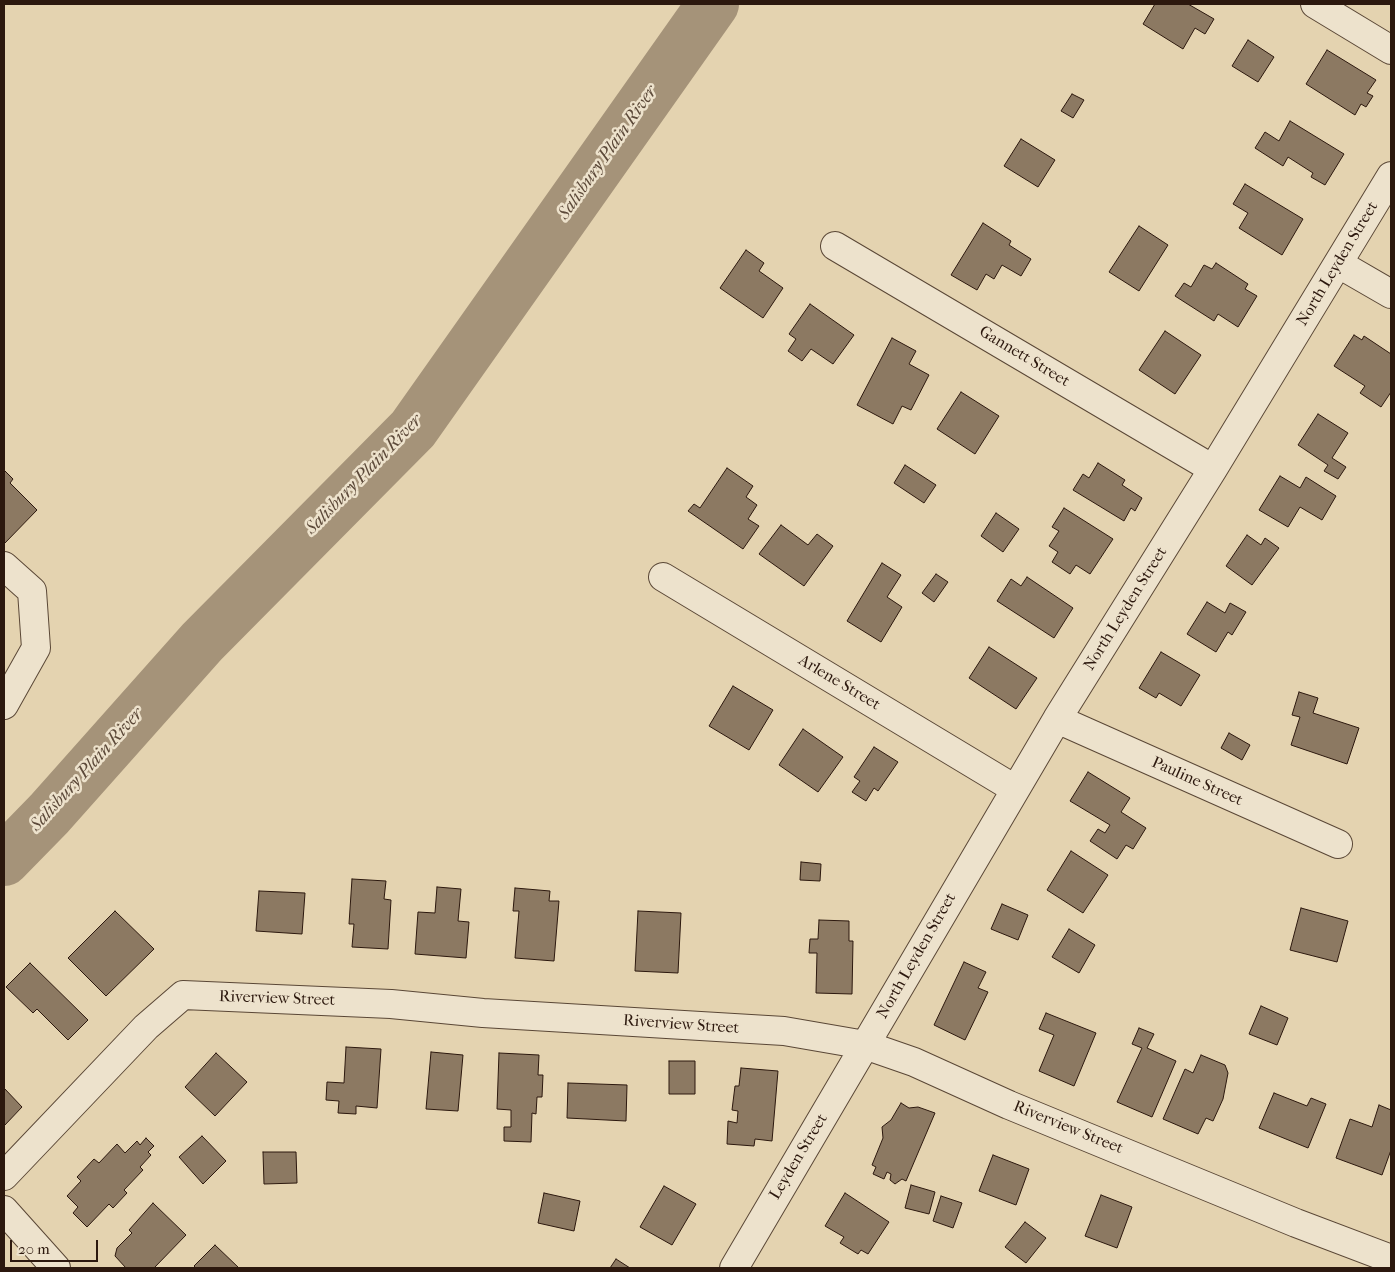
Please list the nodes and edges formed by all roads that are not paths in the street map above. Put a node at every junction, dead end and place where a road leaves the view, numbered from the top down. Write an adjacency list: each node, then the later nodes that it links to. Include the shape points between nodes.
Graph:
1 (1315, 4): 2 (street)
2 (1391, 50)
3 (1391, 176): 5 (street, North Leyden Street)
4 (835, 246): 7 (street, Gannett Street)
5 (1339, 264): 6 (street); 7 (street, North Leyden Street)
6 (1391, 294)
7 (1213, 469): 11 (street, North Leyden Street)
8 (4, 566): 10 (street, via 32,591 36,648)
9 (664, 577): 12 (street, Arlene Street)
10 (4, 705)
11 (1057, 719): 12 (street, North Leyden Street); 13 (street, Pauline Street)
12 (1015, 789): 14 (street, North Leyden Street)
13 (1338, 844)
14 (865, 1045): 15 (street, Riverview Street, via 766,1030 391,1004 183,995 146,1027); 17 (street, Riverview Street, via 914,1062 1009,1105 1296,1223); 19 (street, Leyden Street)
15 (4, 1176)
16 (4, 1210): 18 (street)
17 (1391, 1258)
18 (56, 1268)
19 (734, 1268)

